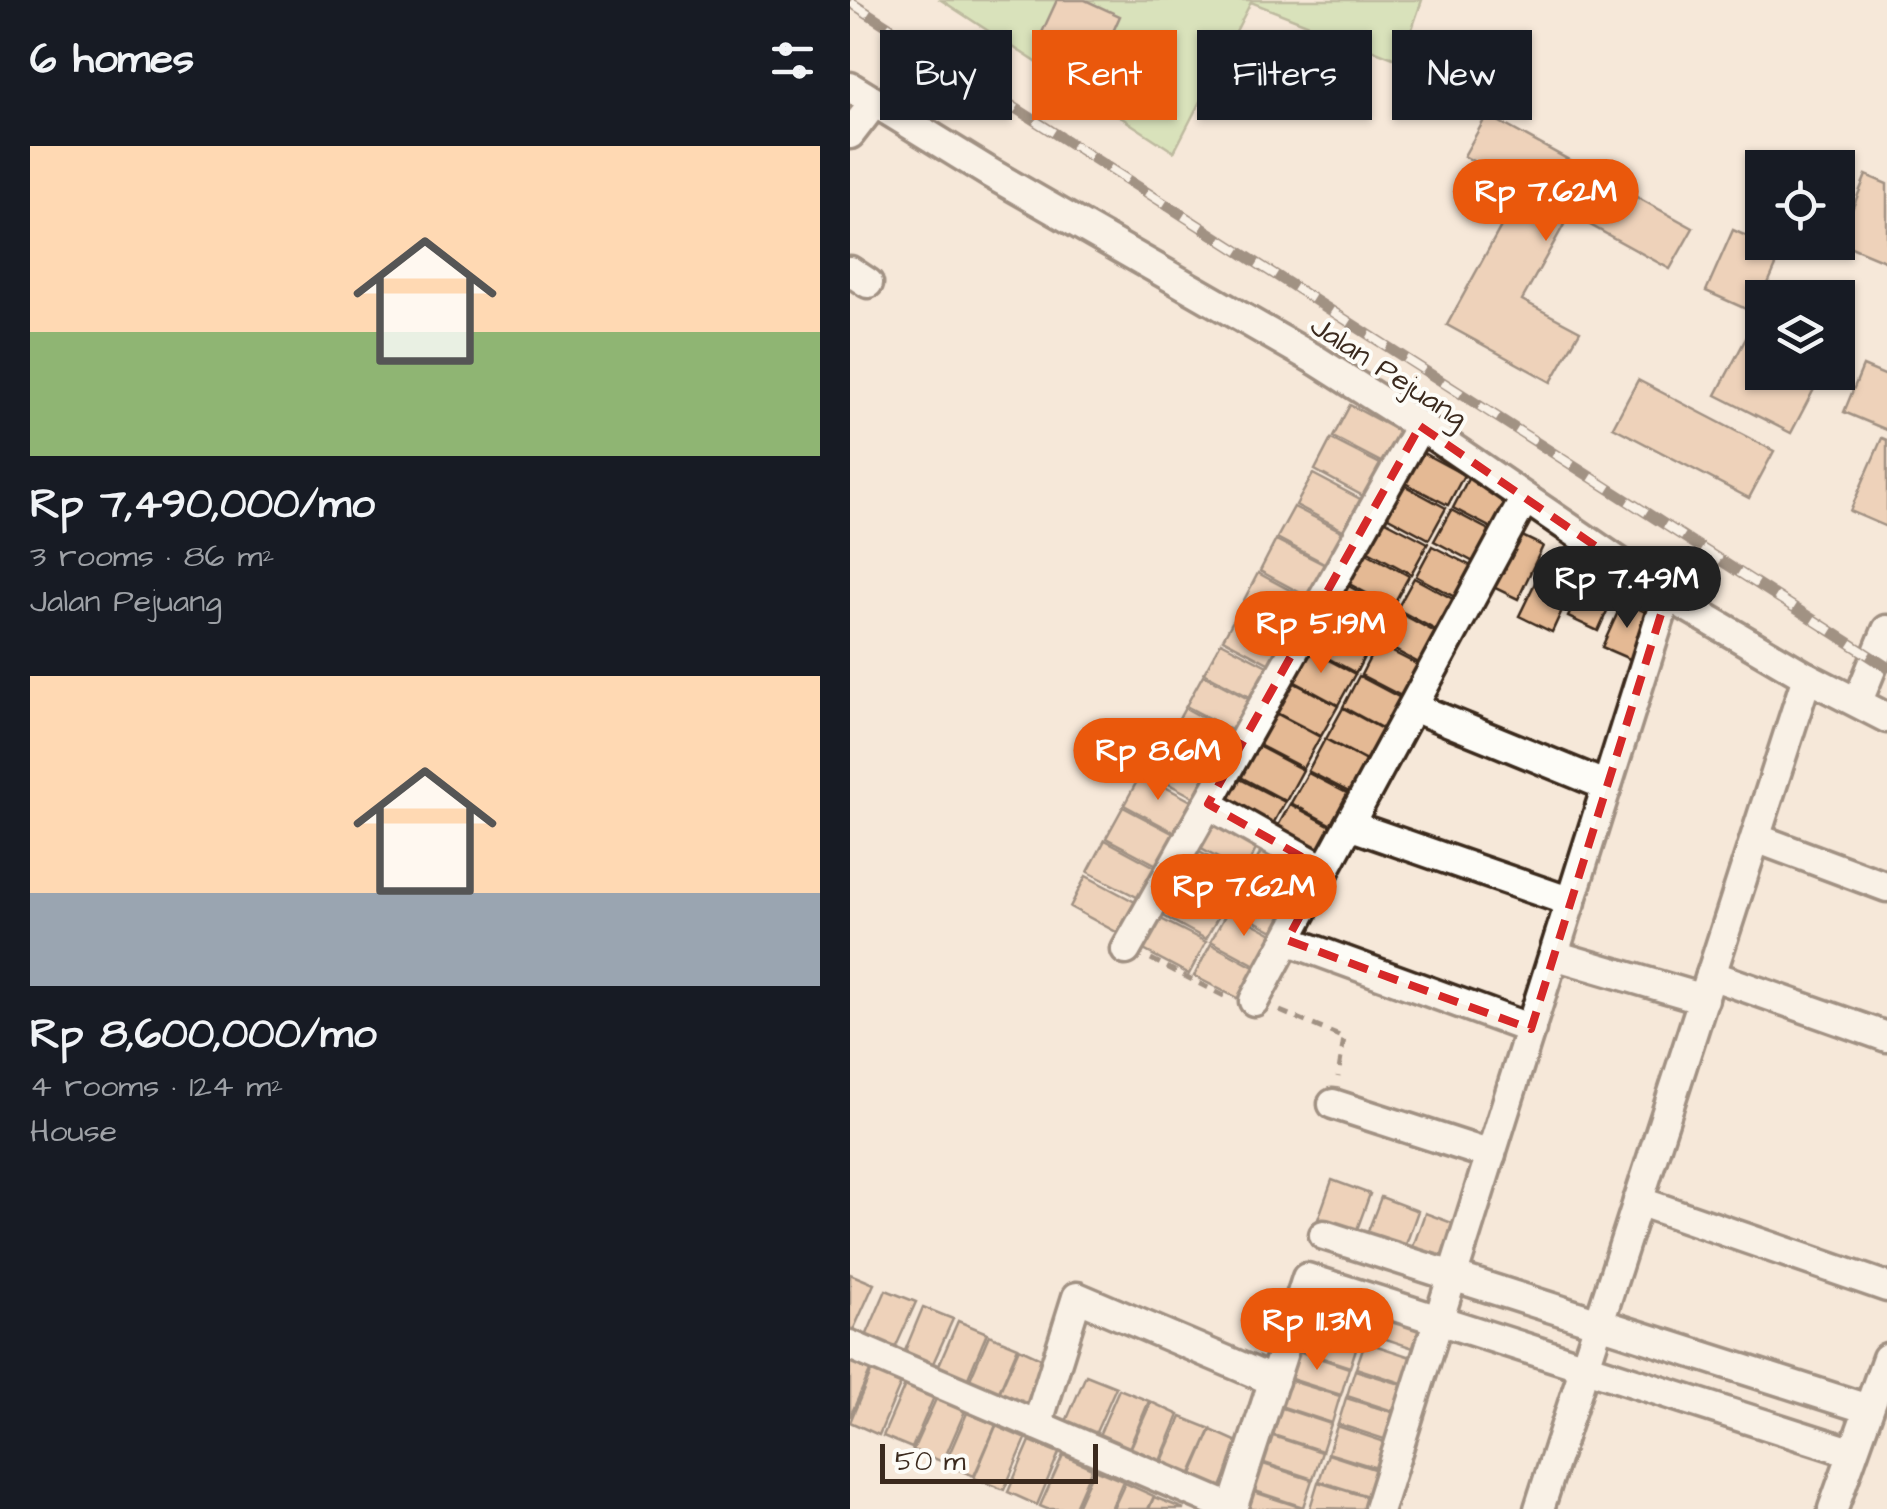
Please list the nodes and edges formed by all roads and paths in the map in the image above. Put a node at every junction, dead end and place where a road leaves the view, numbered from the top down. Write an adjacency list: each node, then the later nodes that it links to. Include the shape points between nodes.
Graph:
1 (850, 87): 2 (street, Jalan Pejuang)
2 (874, 103): 3 (street); 4 (street, Jalan Pejuang)
3 (850, 134)
4 (1420, 426): 5 (street, Jalan Pejuang); 13 (street)
5 (1524, 500): 6 (street, Jalan Pejuang); 10 (street)
6 (1667, 595): 8 (street, Jalan Pejuang); 12 (street)
7 (1887, 630): 9 (street)
8 (1808, 677): 9 (street, Jalan Pejuang); 15 (street)
9 (1858, 701): 11 (street, Jalan Pejuang)
10 (1413, 706): 12 (street); 14 (street)
11 (1887, 718)
12 (1607, 786): 18 (street)
13 (1208, 804): 16 (street); 20 (street)
14 (1349, 826): 16 (street); 18 (street)
15 (1756, 838): 17 (street); 22 (street)
16 (1324, 870): 19 (street)
17 (1887, 886)
18 (1571, 902): 21 (street)
19 (1288, 940): 23 (street); 24 (street)
20 (1126, 950)
21 (1554, 954): 22 (street); 24 (street)
22 (1708, 987): 25 (street); 28 (street)
23 (1254, 1000)
24 (1530, 1029): 27 (street)
25 (1887, 1038)
26 (1334, 1104): 27 (street)
27 (1491, 1155): 30 (street)
28 (1638, 1202): 31 (street); 33 (street)
29 (1324, 1236): 30 (street)
30 (1452, 1277): 32 (street); 33 (street)
31 (1887, 1287)
32 (1438, 1320): 36 (street); 37 (street, via 1307,1278); 42 (street)
33 (1599, 1324): 36 (street); 38 (street)
34 (850, 1345): 39 (street)
35 (1887, 1358): 38 (street)
36 (1585, 1367): 40 (street); 43 (street)
37 (1274, 1381): 39 (street, via 1076,1297); 41 (street)
38 (1868, 1409): 40 (street)
39 (1037, 1425): 41 (street)
40 (1851, 1452): 44 (street)
41 (1233, 1509)
42 (1378, 1509)
43 (1539, 1509)
44 (1832, 1509)

